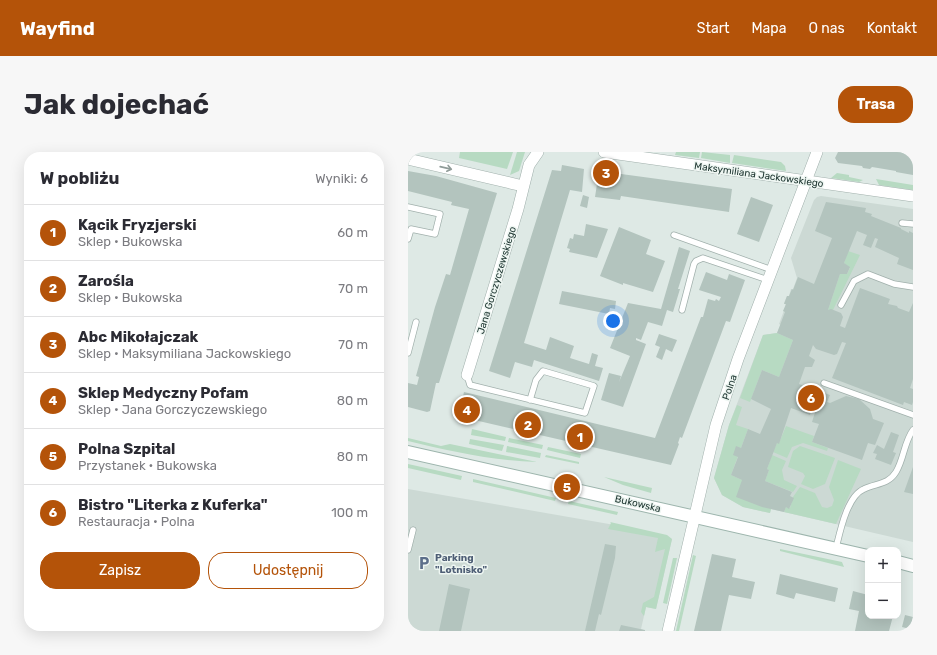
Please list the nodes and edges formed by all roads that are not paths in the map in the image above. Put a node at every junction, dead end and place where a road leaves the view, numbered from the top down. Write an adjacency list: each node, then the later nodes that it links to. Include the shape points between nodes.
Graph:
1 (537, 152): 6 (street, via 529,165)
2 (604, 152): 5 (street, Maksymiliana Jackowskiego)
3 (817, 152): 5 (street, Polna)
4 (408, 159): 6 (street, one-way to 6)
5 (805, 181): 7 (street, Maksymiliana Jackowskiego); 13 (street, Polna)
6 (523, 186): 19 (street, Jana Gorczyczewskiego)
7 (913, 196)
8 (408, 207): 12 (lane, via 440,214 435,234 410,229)
9 (902, 223): 10 (lane)
10 (913, 224)
11 (674, 235): 13 (lane)
12 (408, 239)
13 (770, 275): 16 (lane, via 703,258 694,264); 25 (street, Polna, via 723,404)
14 (913, 287): 15 (lane, via 894,284 868,274 854,280)
15 (842, 305)
16 (682, 310)
17 (416, 322): 18 (lane)
18 (408, 353)
19 (467, 375): 21 (lane, via 470,386)
20 (824, 383): 22 (lane)
21 (530, 400): 21 (lane, via 585,414 594,386 543,370 536,380)
22 (913, 415)
23 (913, 430): 27 (lane, via 896,472 886,483 864,489 854,497 842,523)
24 (408, 452): 25 (street, Bukowska)
25 (694, 516): 27 (street, Bukowska); 32 (street, Polna)
26 (413, 530): 28 (lane)
27 (836, 548): 29 (street, Bukowska)
28 (408, 550)
29 (865, 555)
30 (901, 563): 31 (street)
31 (913, 566)
32 (668, 631)

